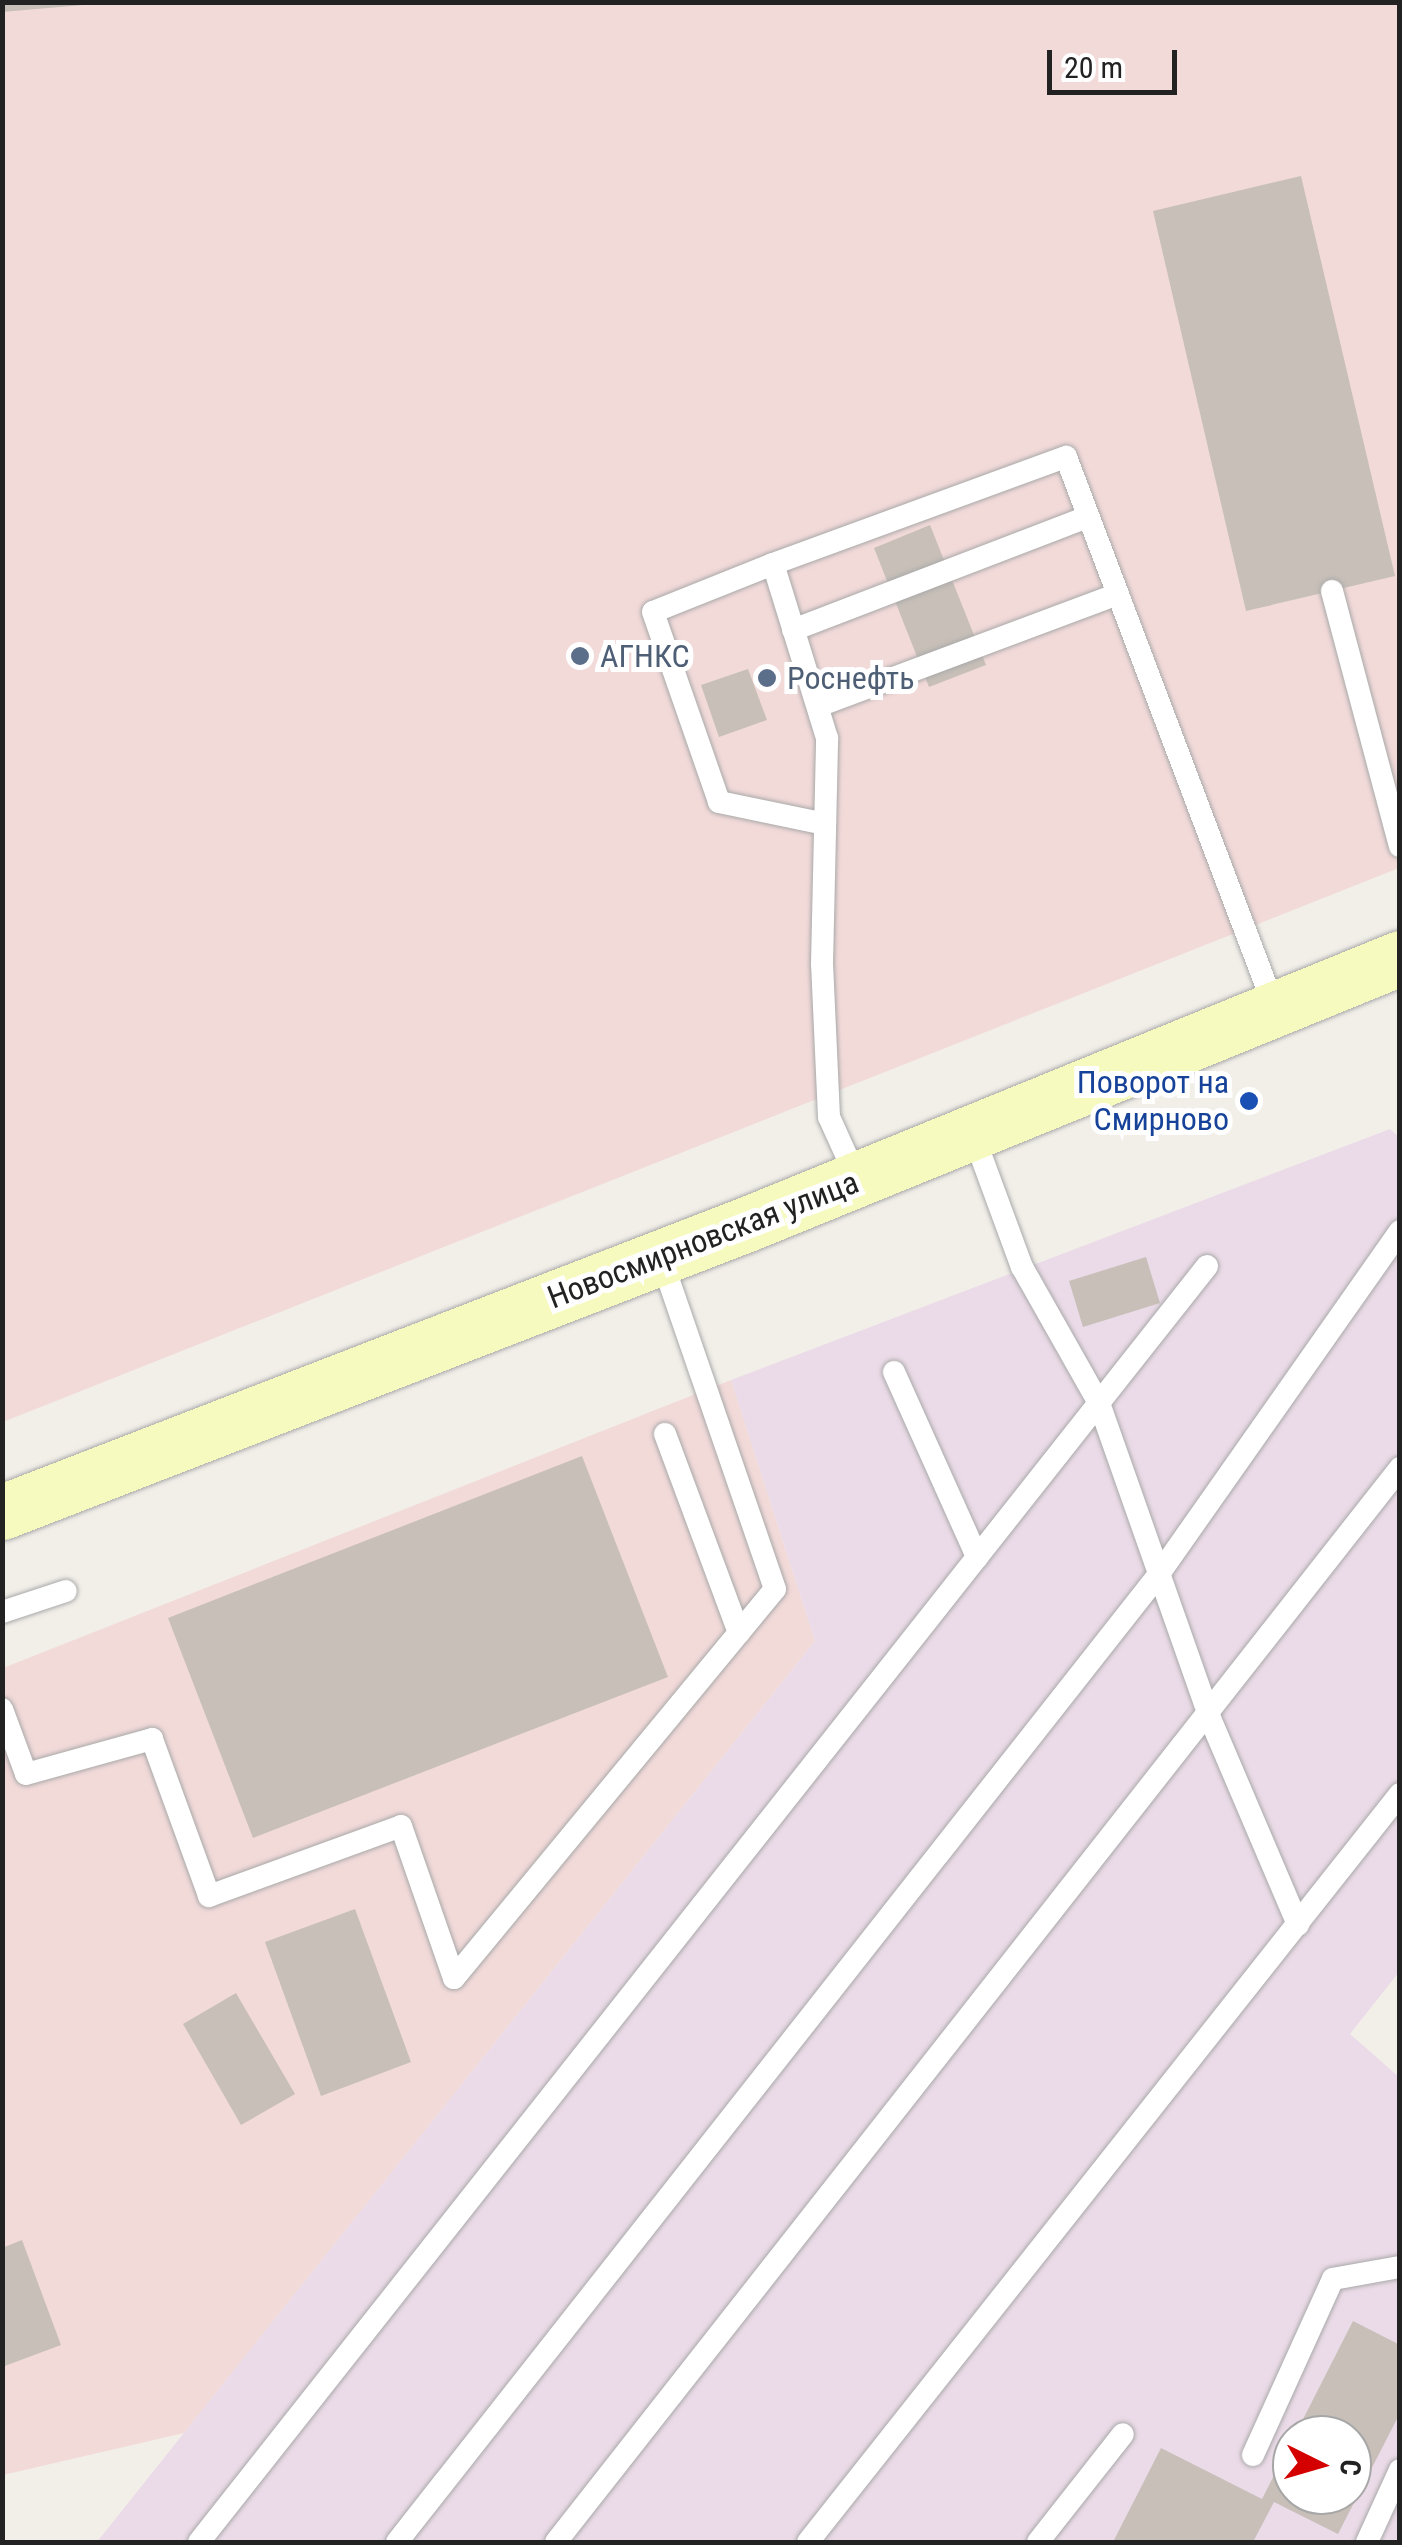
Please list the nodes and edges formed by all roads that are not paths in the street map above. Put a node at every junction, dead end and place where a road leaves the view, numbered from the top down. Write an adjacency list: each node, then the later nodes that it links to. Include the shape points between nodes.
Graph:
1 (1088, 516): 2 (lane, via 1066,457); 4 (lane); 5 (lane)
2 (773, 564): 5 (lane); 7 (lane, via 653,612 718,802)
3 (1332, 590): 8 (lane)
4 (1118, 594): 6 (lane); 10 (lane)
5 (794, 630): 6 (lane)
6 (821, 705): 7 (lane)
7 (825, 824): 12 (lane, via 829,1117)
8 (1400, 846)
9 (1400, 958): 10 (street, Новосмирновская улица)
10 (1275, 1009): 11 (street, Новосмирновская улица)
11 (973, 1134): 12 (street, Новосмирновская улица); 17 (lane, via 1022,1268)
12 (857, 1179): 14 (street, Новосмирновская улица)
13 (1400, 1231): 22 (lane)
14 (660, 1257): 20 (street, Новосмирновская улица); 25 (lane, via 774,1589)
15 (1207, 1266): 17 (lane)
16 (894, 1372): 21 (lane)
17 (1099, 1404): 21 (lane); 22 (lane)
18 (666, 1434): 25 (lane)
19 (1400, 1468): 27 (lane)
20 (2, 1512)
21 (977, 1557): 36 (lane)
22 (1159, 1574): 27 (lane); 37 (lane)
23 (66, 1590): 24 (lane)
24 (2, 1612)
25 (738, 1634): 28 (lane, via 454,1978 400,1826 209,1896 152,1739)
26 (2, 1708): 28 (lane)
27 (1208, 1716): 31 (lane); 38 (lane)
28 (26, 1774): 29 (lane)
29 (2, 1783)
30 (1400, 1794): 31 (lane)
31 (1298, 1925): 39 (lane)
32 (1400, 2268): 34 (lane, via 1333,2279)
33 (1123, 2434): 40 (lane)
34 (1253, 2455)
35 (1400, 2470): 41 (lane)
36 (198, 2542)
37 (397, 2542)
38 (556, 2542)
39 (808, 2542)
40 (1038, 2542)
41 (1367, 2542)

